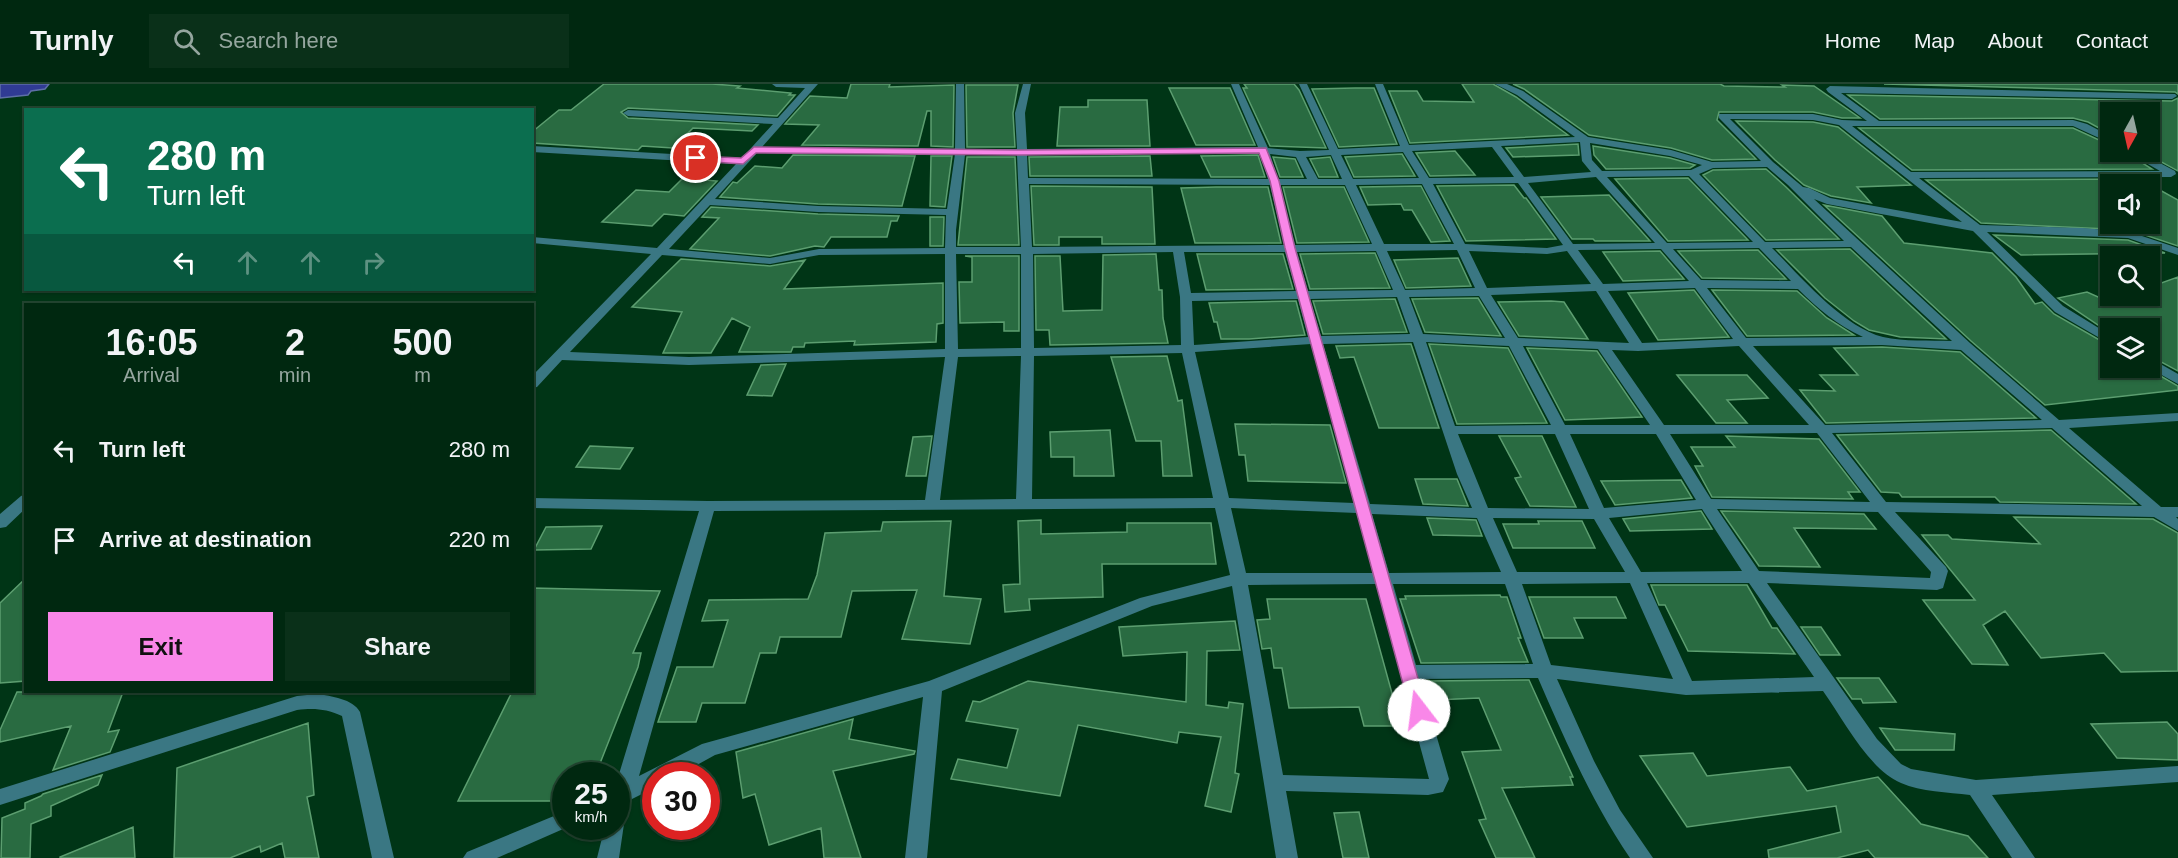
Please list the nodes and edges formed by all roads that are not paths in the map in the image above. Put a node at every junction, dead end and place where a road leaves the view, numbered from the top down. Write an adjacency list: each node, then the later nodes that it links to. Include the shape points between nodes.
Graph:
1 (776, 84): 9 (street)
2 (960, 84): 23 (street)
3 (1027, 84): 24 (street, via 1020,113)
4 (1235, 84): 22 (street, via 1260,137)
5 (1303, 84): 25 (street)
6 (1379, 84): 20 (street)
7 (1499, 84): 17 (street, via 1520,93)
8 (2158, 84): 11 (street)
9 (813, 85): 13 (street)
10 (1827, 87): 11 (street); 15 (street)
11 (2175, 98)
12 (628, 113): 13 (street)
13 (779, 120): 21 (street)
14 (1842, 123): 15 (street); 30 (street, via 1813,117 1722,116); 34 (street)
15 (1877, 124): 16 (street, via 2073,123)
16 (2100, 135)
17 (1585, 139): 18 (street); 29 (street, via 1671,153); 32 (street, via 1587,161)
18 (1494, 143): 20 (street); 35 (street)
19 (534, 149): 27 (street)
20 (1406, 149): 25 (street); 38 (street)
21 (754, 150): 23 (street); 27 (street)
22 (1262, 150): 24 (street); 26 (street); 37 (street)
23 (960, 151): 24 (street); 43 (street)
24 (1021, 152): 36 (street)
25 (1334, 153): 26 (street); 40 (street)
26 (1300, 154): 39 (street)
27 (743, 161): 42 (street)
28 (2152, 162): 33 (street)
29 (1712, 165): 30 (street); 31 (street)
30 (1769, 165): 41 (street)
31 (1692, 173): 32 (street); 47 (street)
32 (1600, 174): 35 (street); 51 (street)
33 (2175, 174): 34 (street)
34 (1910, 175): 44 (street)
35 (1521, 180): 38 (street); 50 (street)
36 (1022, 181): 37 (street); 56 (street)
37 (1274, 181): 39 (street); 52 (street)
38 (1425, 181): 40 (street); 49 (street)
39 (1314, 182): 40 (street)
40 (1348, 182): 48 (street)
41 (1792, 183): 44 (street, via 1827,201); 46 (street)
42 (707, 202): 43 (street); 54 (street)
43 (952, 212): 55 (street)
44 (1977, 228): 57 (street, via 2116,233); 65 (street, via 2048,300)
45 (534, 240): 54 (street)
46 (1854, 244): 47 (street); 72 (street)
47 (1761, 245): 51 (street); 59 (street)
48 (1379, 247): 49 (street); 52 (street); 61 (street)
49 (1462, 247): 50 (street, via 1547,251); 62 (street)
50 (1569, 247): 51 (street); 60 (street)
51 (1665, 247): 58 (street)
52 (1290, 248): 53 (street); 63 (street)
53 (1179, 249): 56 (street); 64 (street)
54 (661, 250): 55 (street, via 770,261 819,252); 77 (street)
55 (950, 250): 56 (street); 76 (street)
56 (1028, 250): 75 (street)
57 (2178, 252)
58 (1698, 284): 59 (street); 60 (street); 69 (street)
59 (1802, 285): 70 (street, via 1835,317)
60 (1600, 288): 62 (street); 73 (street)
61 (1400, 292): 62 (street); 63 (street); 66 (street)
62 (1483, 292): 68 (street)
63 (1304, 295): 64 (street); 67 (street)
64 (1186, 297): 74 (street)
65 (2100, 334)
66 (1418, 338): 67 (street); 68 (street); 85 (street)
67 (1317, 340): 74 (street); 95 (street)
68 (1514, 342): 71 (street); 86 (street)
69 (1742, 342): 70 (street); 73 (street); 84 (street)
70 (1881, 342): 72 (street)
71 (1602, 345): 73 (street); 83 (street)
72 (1965, 346): 82 (street)
73 (1638, 347)
74 (1188, 349): 75 (street); 89 (street)
75 (1029, 352): 76 (street); 90 (street)
76 (952, 353): 77 (street, via 689,361); 92 (street)
77 (561, 356): 80 (street)
78 (2160, 368): 79 (street)
79 (2178, 380)
80 (534, 382)
81 (2178, 417): 82 (street)
82 (2059, 424): 84 (street); 98 (street)
83 (1660, 429): 84 (street); 86 (street); 91 (street)
84 (1821, 429): 94 (street)
85 (1451, 430): 86 (street); 97 (street)
86 (1561, 431): 99 (street)
87 (24, 501): 100 (street)
88 (534, 503): 93 (street)
89 (1223, 503): 90 (street); 95 (street); 105 (street)
90 (1024, 504): 92 (street)
91 (1706, 504): 94 (street); 99 (street); 103 (street)
92 (932, 505): 93 (street)
93 (708, 506): 112 (street)
94 (1881, 506): 98 (street); 103 (street, via 1940,571 1937,584)
95 (1364, 508): 97 (street); 104 (street)
96 (2178, 512): 98 (street)
97 (1480, 513): 99 (street); 106 (street)
98 (2160, 513): 101 (street)
99 (1599, 514): 102 (street)
100 (0, 522)
101 (2178, 526)
102 (1636, 577): 103 (street); 106 (street); 111 (street)
103 (1754, 577): 109 (street)
104 (1382, 578): 105 (street); 106 (street); 108 (street)
105 (1239, 579): 110 (street, via 1157,598); 115 (street)
106 (1512, 579): 107 (street)
107 (1544, 671): 108 (street); 111 (street); 125 (street, via 1613,816)
108 (1409, 672): 115 (street, via 1438,779 1436,786)
109 (1830, 684): 111 (street); 116 (street, via 1870,744 1894,770 1922,781)
110 (933, 687): 113 (street, via 709,749); 123 (street)
111 (1686, 688)
112 (629, 762)
113 (684, 762)
114 (2178, 774): 116 (street)
115 (1275, 783): 124 (street)
116 (1977, 788): 126 (street)
117 (0, 797): 120 (street, via 254,715 317,701 332,703 351,712)
118 (552, 825): 121 (street)
119 (612, 840): 122 (street)
120 (383, 858)
121 (474, 858)
122 (608, 858)
123 (916, 858)
124 (1287, 858)
125 (1642, 858)
126 (2024, 858)

